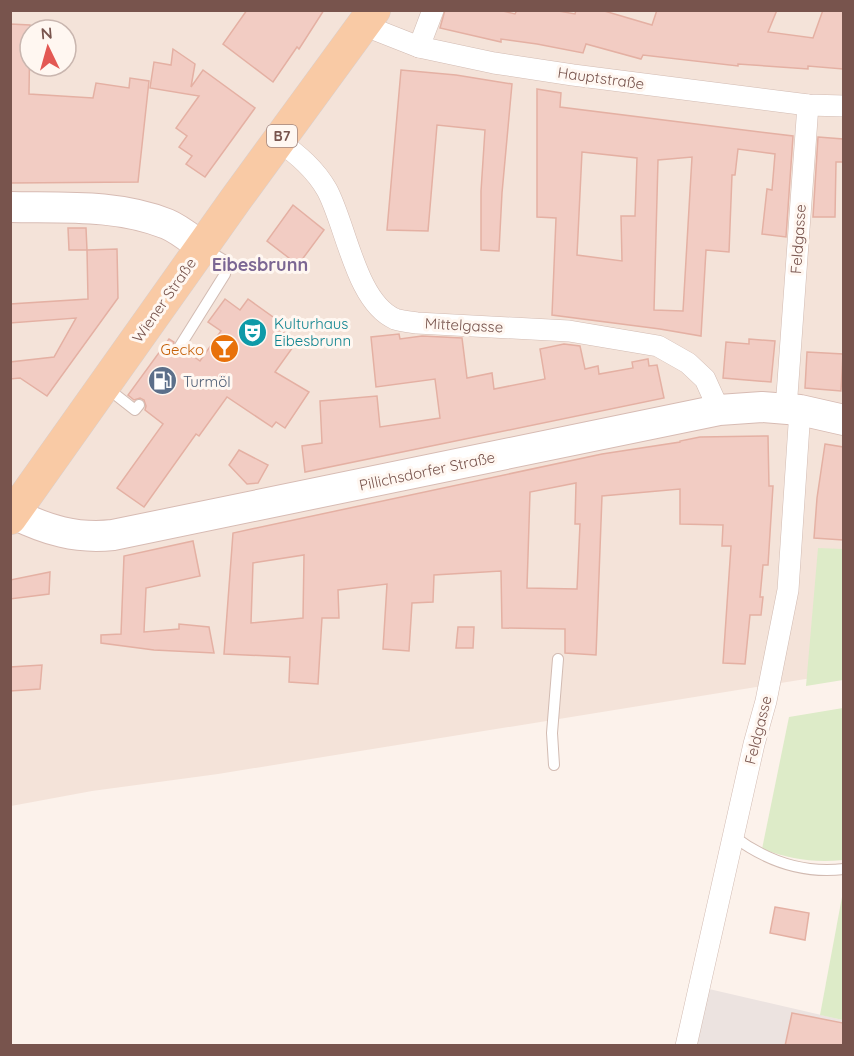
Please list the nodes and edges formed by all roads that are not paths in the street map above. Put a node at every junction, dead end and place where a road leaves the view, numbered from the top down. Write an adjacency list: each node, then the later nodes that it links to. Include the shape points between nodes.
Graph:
1 (433, 10): 3 (street)
2 (368, 18): 3 (street, Hauptstraße); 6 (main road, Wiener Straße / B7)
3 (419, 47): 4 (street, Hauptstraße, via 573,75)
4 (808, 105): 5 (street, Hauptstraße); 13 (street, Feldgasse)
5 (843, 106)
6 (279, 141): 8 (main road, Wiener Straße / B7); 12 (street, Mittelgasse, via 316,172 343,225 366,290 380,309 395,319 569,331 658,346 688,363 705,379)
7 (10, 207): 8 (main road, via 125,211 168,225)
8 (211, 252): 9 (lane, via 227,262 225,274); 10 (main road, Wiener Straße / B7)
9 (180, 346)
10 (104, 386): 11 (lane, via 135,410); 15 (main road, Wiener Straße / B7)
11 (139, 405)
12 (719, 410): 13 (main road, Pillichsdorfer Straße); 15 (main road, Pillichsdorfer Straße, via 113,536 64,534)
13 (793, 410): 14 (main road, Pillichsdorfer Straße); 18 (street, Feldgasse, via 788,590)
14 (843, 420)
15 (12, 516)
16 (558, 659): 17 (lane, via 552,734)
17 (554, 765)
18 (734, 836): 19 (lane, via 783,864 815,870); 20 (street, Feldgasse)
19 (843, 869)
20 (686, 1046)

